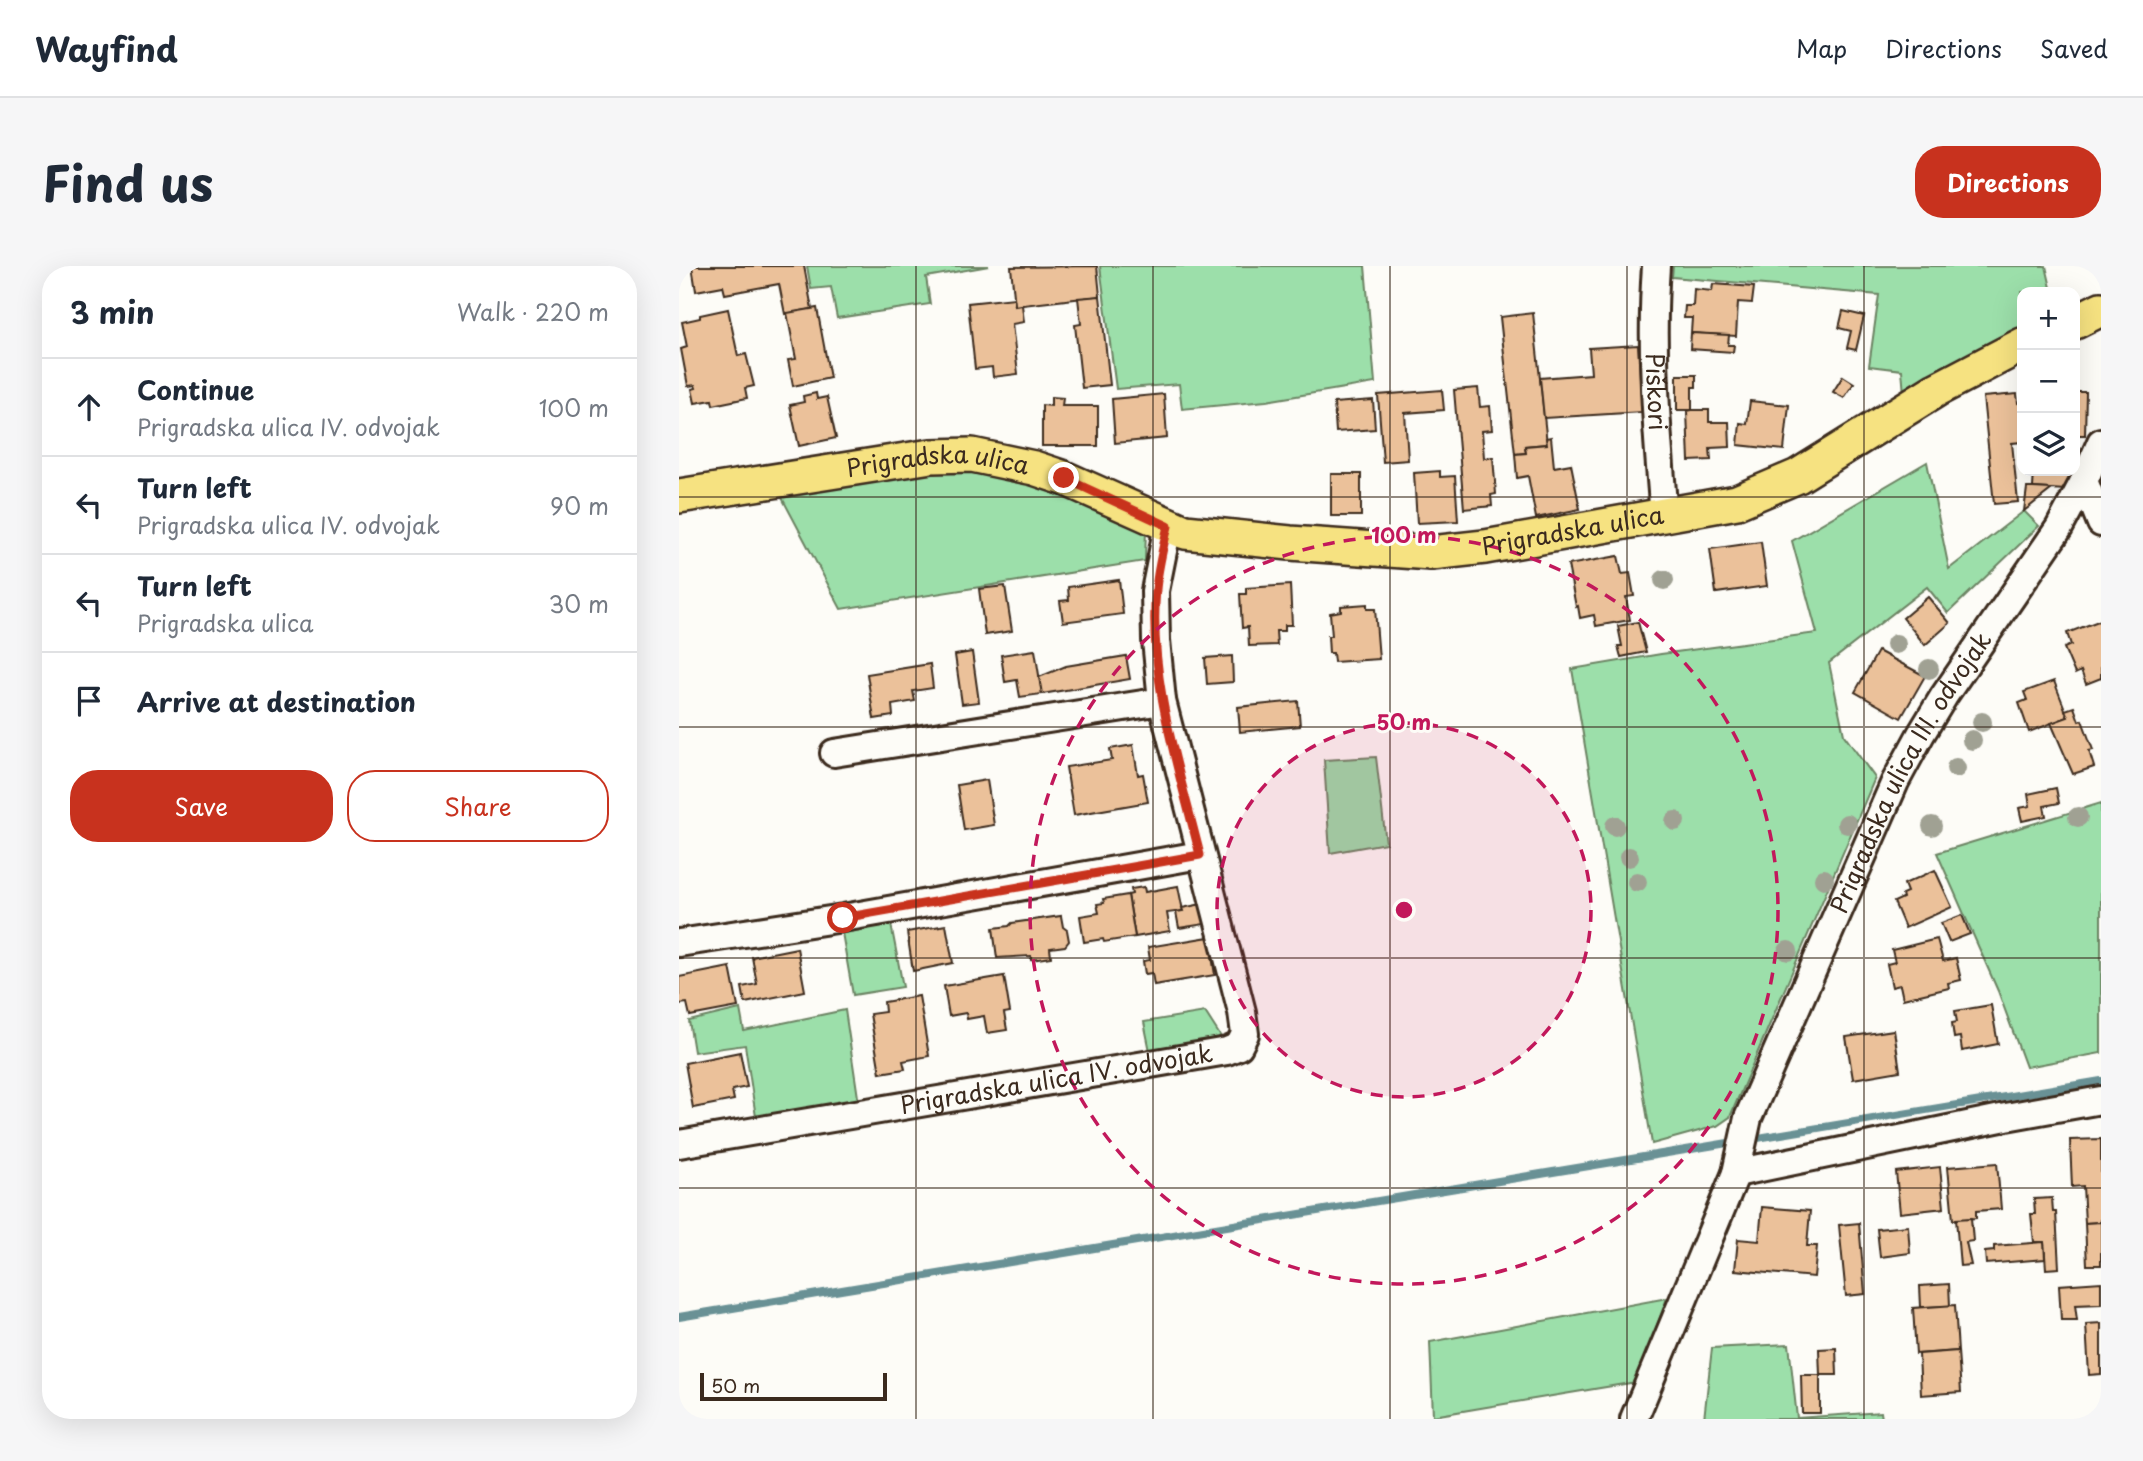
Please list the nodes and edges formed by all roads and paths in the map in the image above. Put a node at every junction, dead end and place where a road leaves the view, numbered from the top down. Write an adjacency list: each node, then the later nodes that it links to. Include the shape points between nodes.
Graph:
1 (1655, 266): 8 (street, Piškori, via 1653,382)
2 (2101, 309): 3 (main road)
3 (2080, 320)
4 (2017, 348): 8 (main road, Prigradska ulica, via 1763,493)
5 (2101, 442): 6 (street, Prigradska ulica III. odvojak)
6 (2084, 481): 9 (street); 17 (street, Prigradska ulica III. odvojak, via 2035,566 1932,715 1895,782 1748,1118)
7 (679, 496): 10 (main road, Prigradska ulica, via 931,456 972,455 1064,478)
8 (1664, 516): 10 (main road, Prigradska ulica, via 1431,553 1227,537)
9 (2101, 523)
10 (1168, 526): 11 (street, Prigradska ulica IV. odvojak, via 1155,591)
11 (1162, 701): 12 (street); 13 (street, Prigradska ulica IV. odvojak)
12 (834, 753)
13 (1200, 855): 14 (street); 16 (street, Prigradska ulica IV. odvojak, via 1242,1012 1245,1034 1239,1046)
14 (679, 943)
15 (2101, 1100): 17 (street)
16 (679, 1144)
17 (1738, 1164): 18 (street, Prigradska ulica III. odvojak)
18 (1634, 1419)

